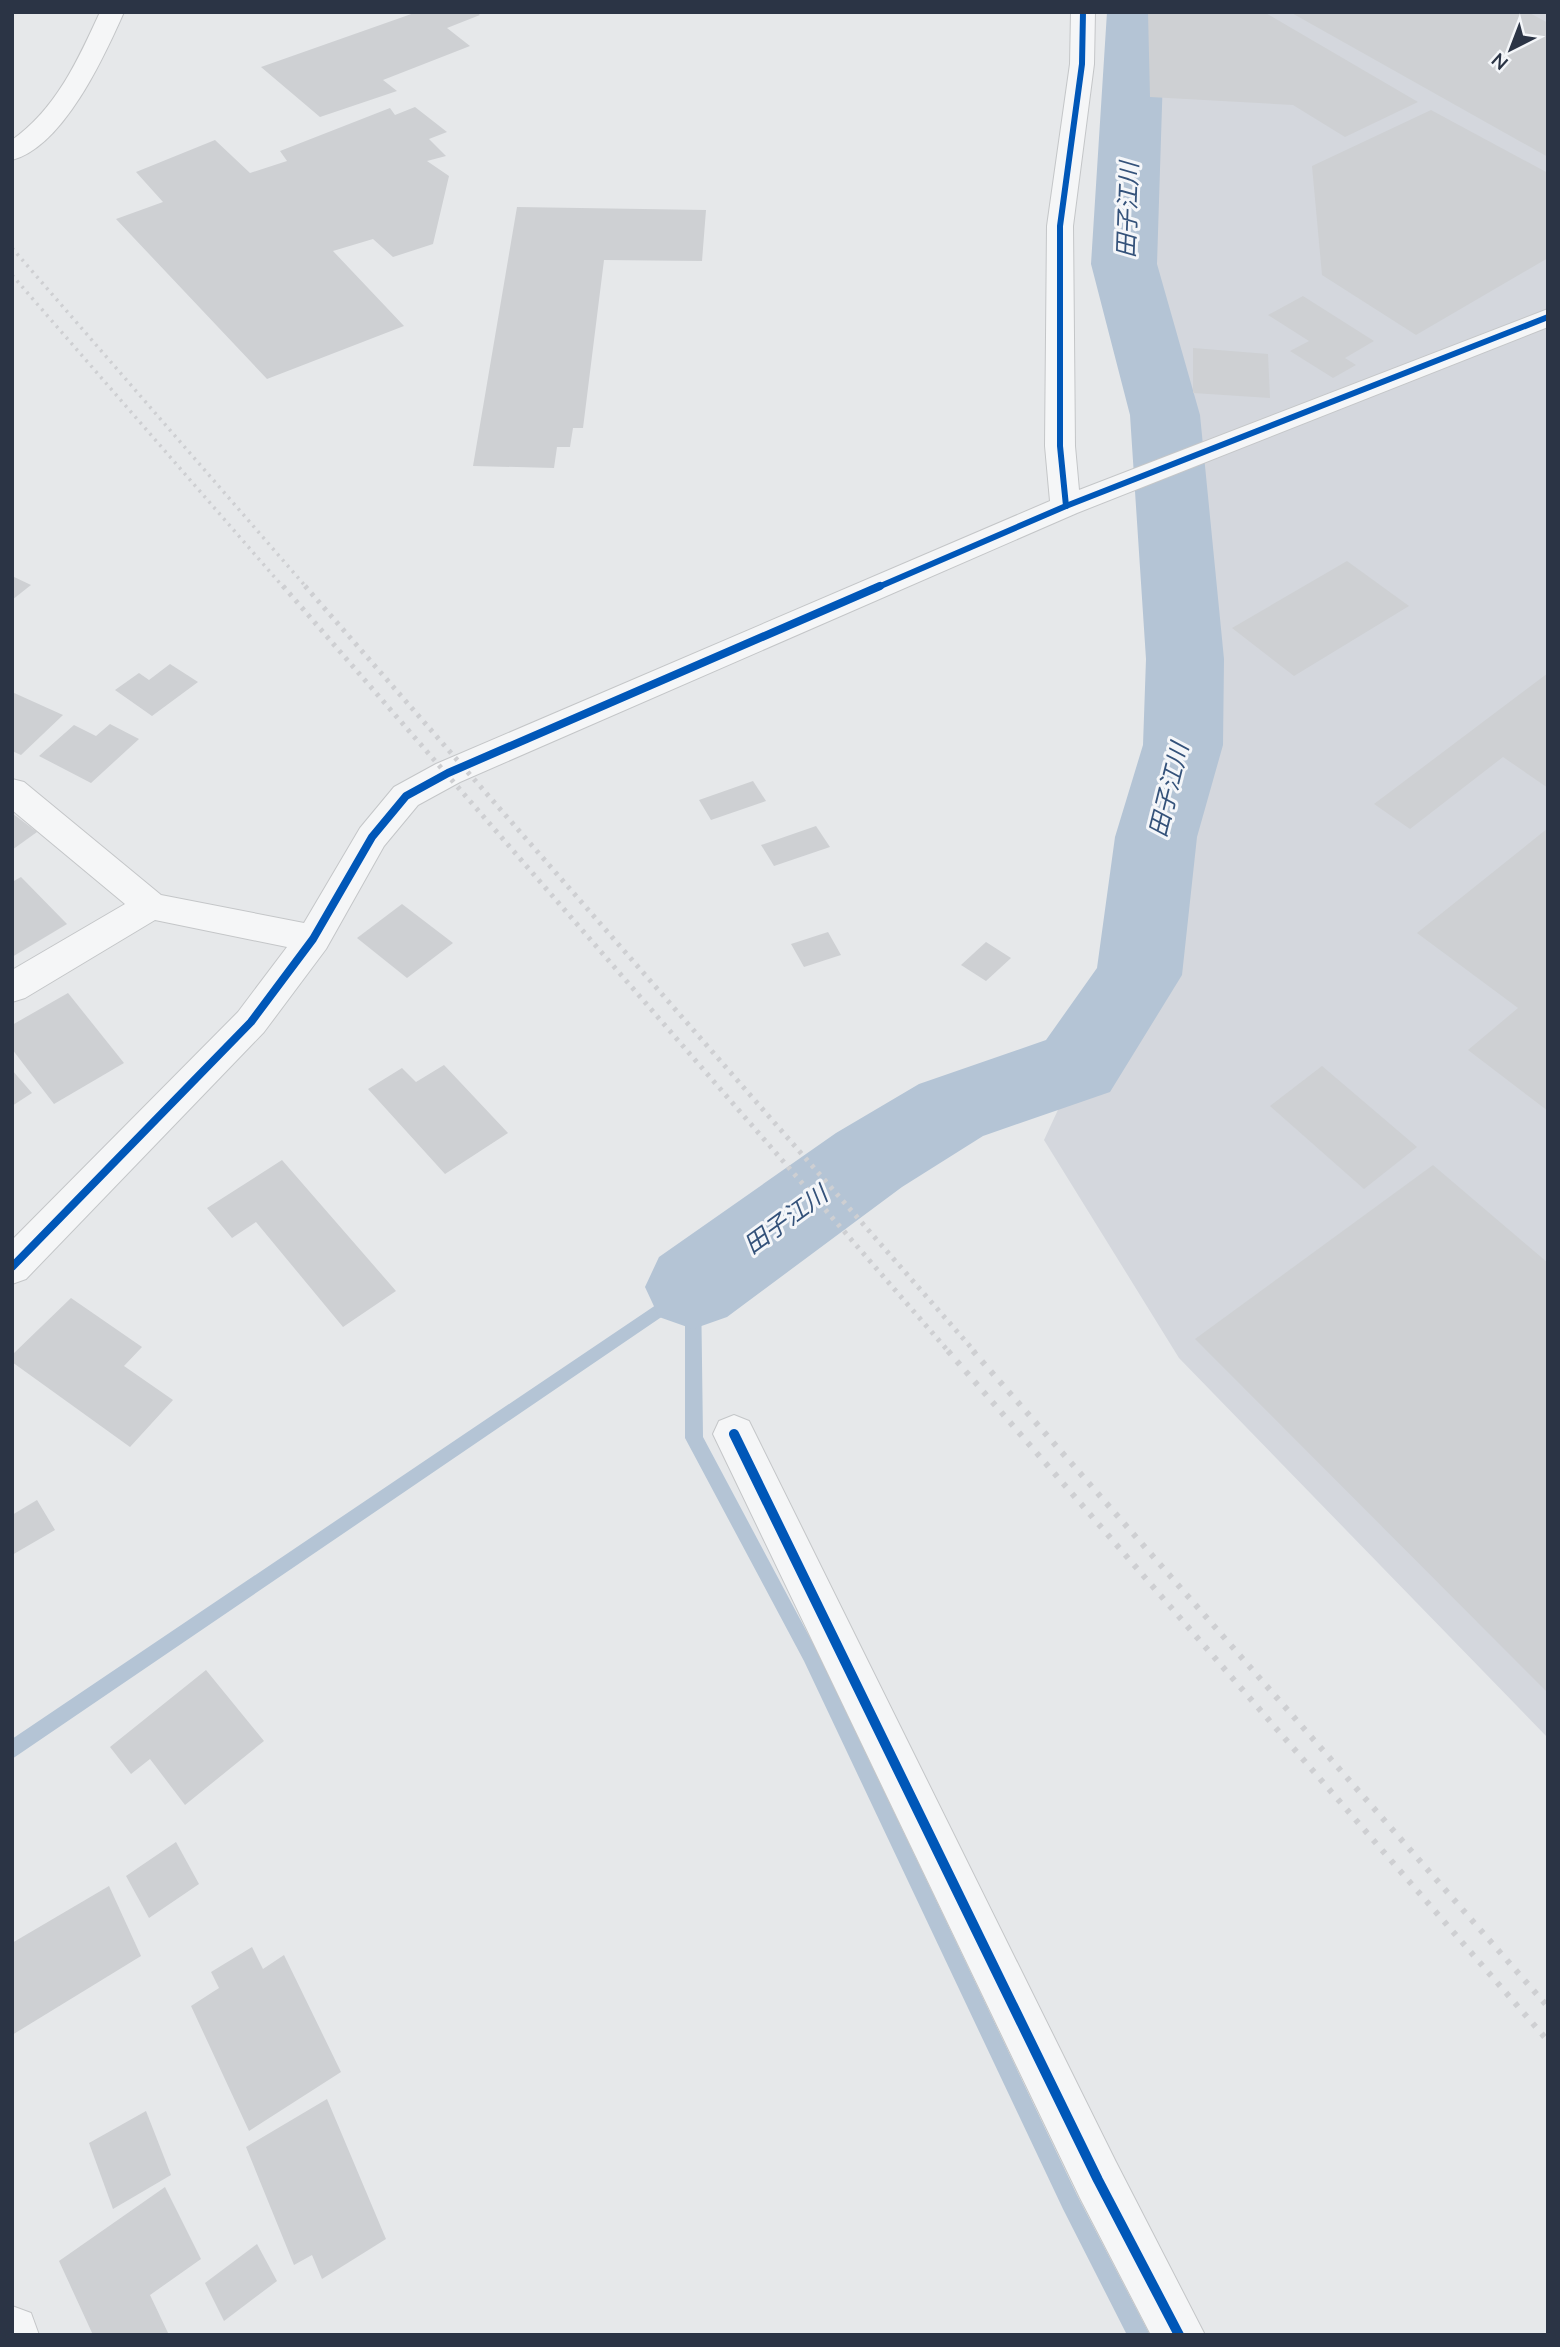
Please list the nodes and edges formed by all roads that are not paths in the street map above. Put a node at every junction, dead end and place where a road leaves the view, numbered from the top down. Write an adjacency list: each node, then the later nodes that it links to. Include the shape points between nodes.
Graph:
1 (112, 12): 3 (street, via 85,71 58,112)
2 (1083, 12): 5 (street, via 1082,64 1059,226 1060,446)
3 (12, 152)
4 (1548, 317): 5 (street)
5 (1066, 506): 8 (street, via 448,773 406,796 372,837)
6 (12, 791): 7 (street)
7 (151, 906): 8 (street); 9 (street)
8 (313, 939): 10 (street, via 251,1023)
9 (12, 988)
10 (12, 1267)
11 (734, 1434): 12 (street, via 1098,2180)
12 (1179, 2335)

